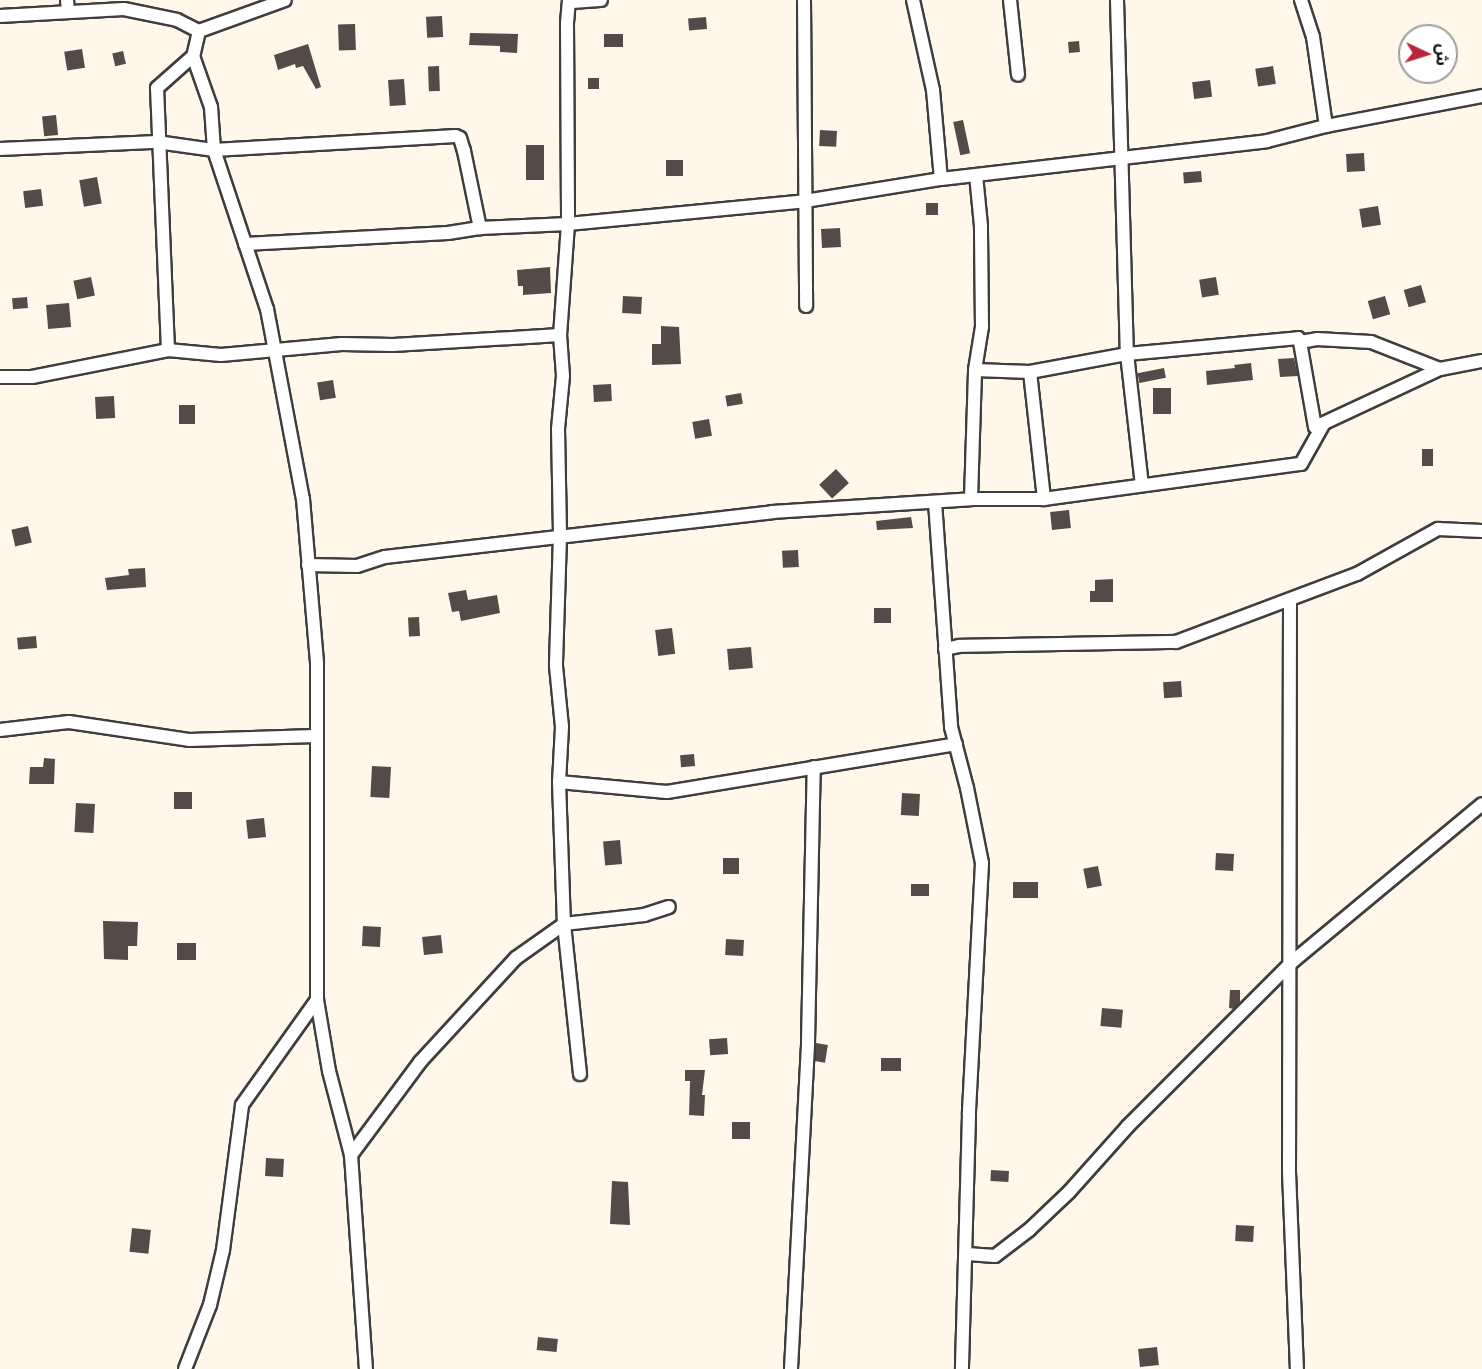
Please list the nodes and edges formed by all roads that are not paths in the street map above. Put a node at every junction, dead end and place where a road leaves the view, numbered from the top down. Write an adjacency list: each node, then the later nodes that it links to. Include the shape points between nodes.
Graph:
1 (285, 0): 11 (street)
2 (601, 0): 8 (street)
3 (804, 0): 22 (street)
4 (913, 0): 21 (street, via 933,90)
5 (1010, 0): 13 (street)
6 (1116, 0): 19 (street)
7 (1301, 0): 15 (street, via 1313,37)
8 (570, 1): 23 (street)
9 (67, 6): 10 (street); 11 (street, via 124,9 177,20)
10 (0, 16)
11 (199, 32): 12 (street)
12 (193, 56): 16 (street, via 157,88); 18 (street, via 211,107)
13 (1018, 75)
14 (1482, 96): 15 (street)
15 (1326, 126): 19 (street, via 1267,141)
16 (157, 142): 17 (street); 18 (street); 29 (street)
17 (0, 149)
18 (214, 150): 24 (street, via 456,136 464,151); 25 (street)
19 (1120, 158): 20 (street); 31 (street)
20 (976, 175): 21 (street); 34 (street, via 982,327)
21 (941, 179): 22 (street)
22 (805, 201): 23 (street); 26 (street)
23 (568, 224): 24 (street); 27 (street)
24 (480, 228): 25 (street)
25 (245, 244): 30 (street, via 267,309)
26 (806, 306)
27 (560, 335): 30 (street, via 393,345 342,344); 43 (street, via 564,376 558,429)
28 (1300, 342): 31 (street, via 1298,338); 33 (street, via 1371,342); 37 (street, via 1315,427)
29 (168, 350): 30 (street, via 222,354); 36 (street, via 32,377)
30 (274, 351): 44 (street, via 303,499)
31 (1127, 354): 35 (street); 38 (street)
32 (1482, 361): 33 (street)
33 (1440, 369): 37 (street)
34 (975, 370): 35 (street); 39 (street)
35 (1030, 372): 40 (street)
36 (0, 377)
37 (1324, 423): 38 (street, via 1301,464)
38 (1143, 485): 40 (street)
39 (971, 499): 40 (street); 41 (street)
40 (1044, 499)
41 (934, 502): 43 (street, via 772,512); 46 (street)
42 (1482, 531): 45 (street, via 1438,529 1357,574)
43 (560, 536): 44 (street, via 385,557 357,566); 51 (street, via 556,666 561,727)
44 (308, 565): 48 (street, via 316,663)
45 (1290, 600): 46 (street, via 1176,642); 55 (street)
46 (945, 649): 49 (street, via 951,727)
47 (0, 730): 48 (street, via 69,723 189,740)
48 (315, 736): 56 (street)
49 (956, 744): 50 (street); 59 (street, via 982,863 969,1115)
50 (814, 768): 51 (street, via 667,792); 62 (street, via 808,1042)
51 (559, 782): 54 (street)
52 (1482, 804): 55 (street)
53 (669, 907): 54 (street, via 644,915)
54 (564, 924): 57 (street); 58 (street, via 516,958 420,1062)
55 (1289, 965): 59 (street, via 1029,1230 994,1256); 64 (street, via 1289,1172)
56 (317, 1000): 58 (street, via 329,1071); 60 (street, via 242,1105 223,1250 210,1305)
57 (580, 1074)
58 (351, 1155): 61 (street)
59 (967, 1254): 63 (street)
60 (185, 1369)
61 (366, 1369)
62 (791, 1369)
63 (962, 1369)
64 (1296, 1369)

